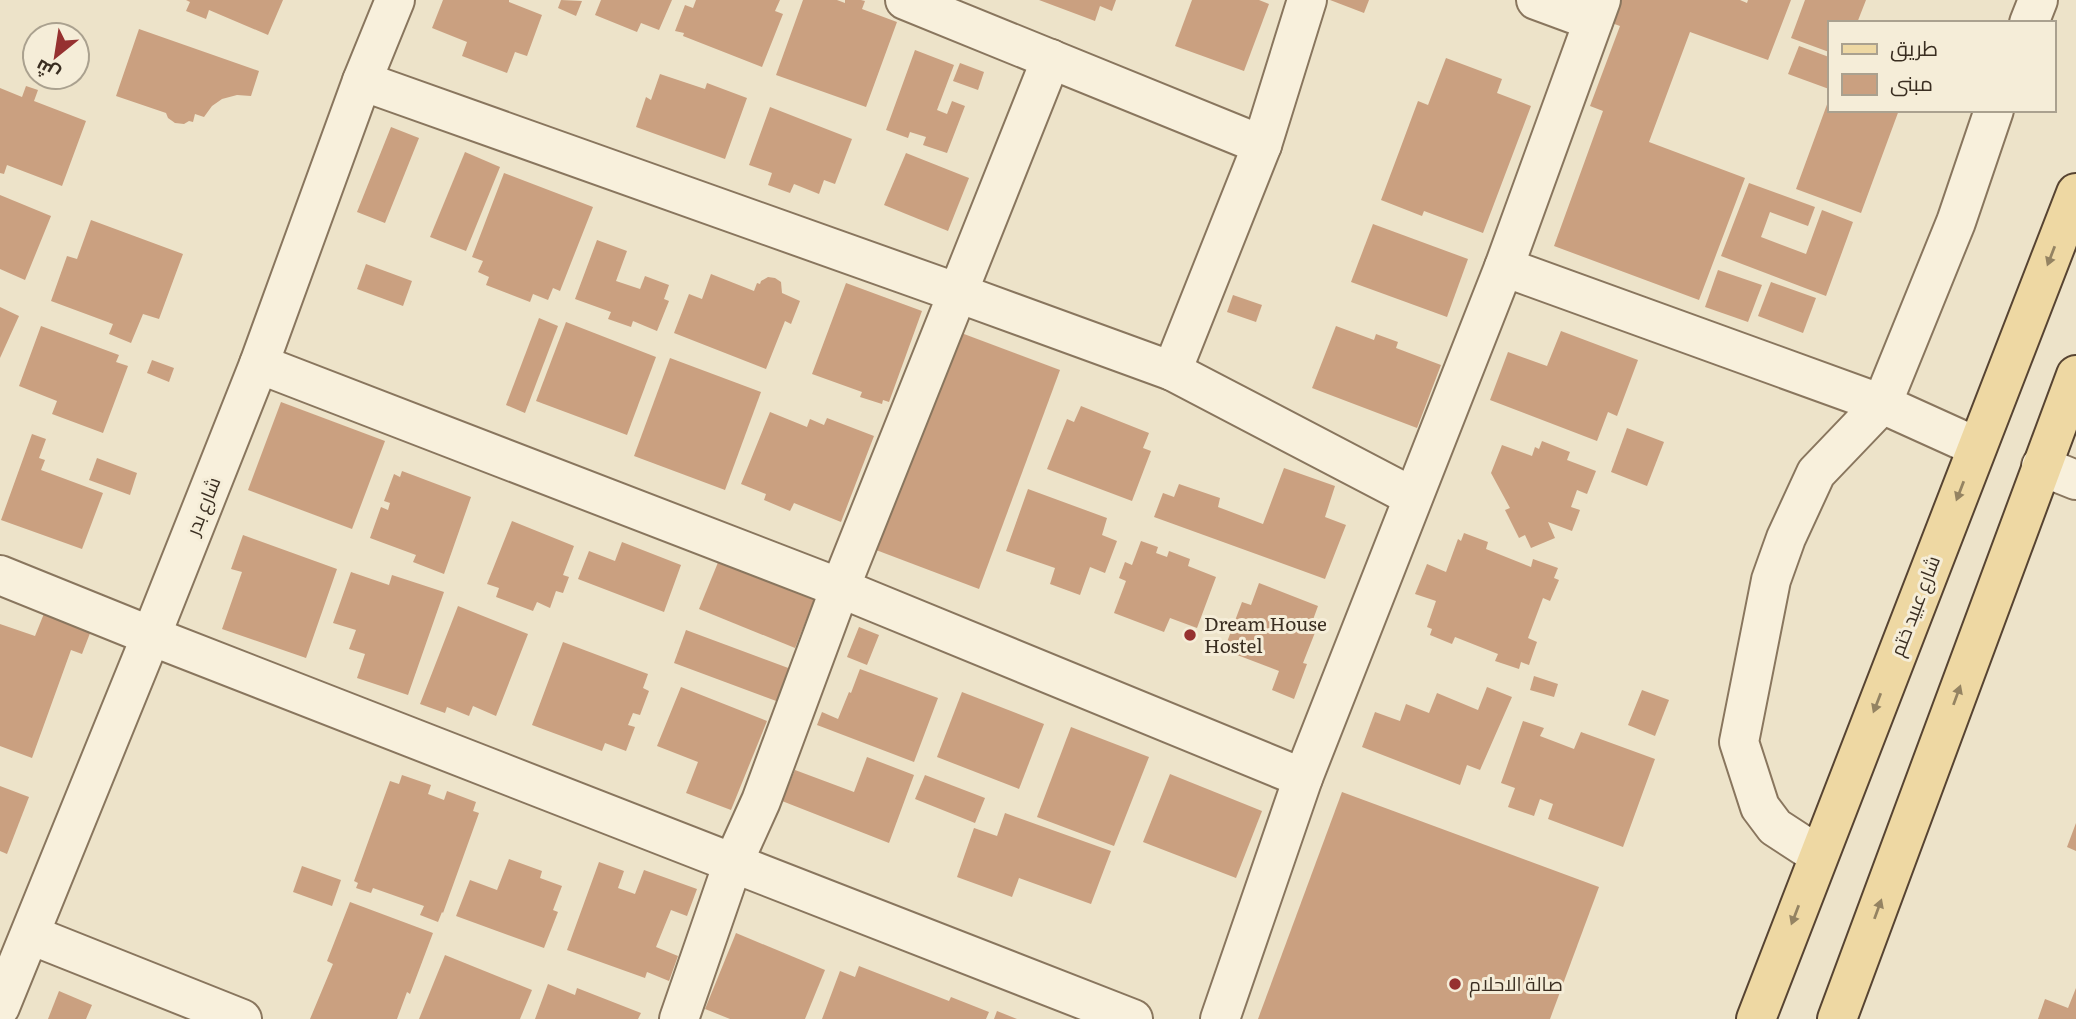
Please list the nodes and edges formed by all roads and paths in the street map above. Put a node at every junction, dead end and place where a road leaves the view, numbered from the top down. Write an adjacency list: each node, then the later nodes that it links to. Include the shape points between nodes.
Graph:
1 (395, 0): 9 (street, شارع بدر)
2 (905, 0): 8 (street)
3 (1307, 0): 11 (street)
4 (1536, 0): 6 (street)
5 (2038, 0): 7 (street)
6 (1597, 11): 13 (street)
7 (2030, 21)
8 (1051, 59): 11 (street); 14 (street)
9 (362, 81): 14 (street); 15 (street, شارع بدر)
10 (1993, 112): 18 (street, via 1956,222)
11 (1262, 145): 16 (street)
12 (2076, 193): 19 (main road, شارع عبيد ختم, one-way to 19)
13 (1504, 267): 18 (street); 22 (street)
14 (958, 293): 16 (street); 24 (street)
15 (260, 363): 24 (street); 25 (street, شارع بدر)
16 (1172, 371): 22 (street)
17 (2076, 375): 20 (main road)
18 (1882, 404): 19 (street); 27 (street, via 1816,473 1786,538 1771,580 1739,733 1760,807 1775,827)
19 (1977, 447): 27 (main road, شارع عبيد ختم, one-way to 27)
20 (2041, 466): 21 (street); 36 (main road, one-way to 20)
21 (2076, 480)
22 (1413, 497): 26 (street)
23 (0, 575): 25 (street)
24 (840, 588): 26 (street); 28 (street, via 761,801)
25 (152, 636): 28 (street); 29 (street, شارع بدر)
26 (1303, 778): 34 (street)
27 (1818, 855): 35 (main road, شارع عبيد ختم, one-way to 35)
28 (733, 863): 32 (street); 33 (street)
29 (31, 935): 30 (street, شارع بدر); 31 (street)
30 (3, 992)
31 (242, 1019)
32 (680, 1019)
33 (1133, 1019)
34 (1220, 1019)
35 (1756, 1019)
36 (1837, 1019)

